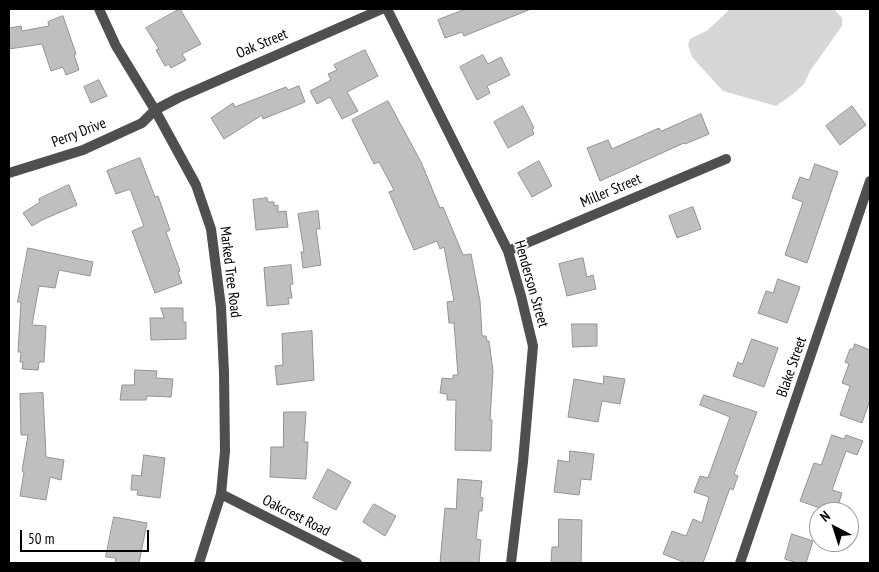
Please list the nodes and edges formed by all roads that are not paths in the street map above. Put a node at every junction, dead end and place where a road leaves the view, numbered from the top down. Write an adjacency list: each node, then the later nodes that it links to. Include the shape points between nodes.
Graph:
1 (99, 9): 4 (street, Marked Tree Road, via 116,46)
2 (382, 9): 4 (street, Oak Street)
3 (387, 9): 8 (street, Henderson Street)
4 (155, 110): 6 (street, Perry Drive, via 142,123 83,150); 9 (street, Marked Tree Road, via 196,185 210,229 221,306 224,374 226,451)
5 (726, 159): 8 (street, Miller Street)
6 (9, 174)
7 (870, 181): 13 (street, Blake Street)
8 (508, 251): 12 (street, Henderson Street, via 533,346)
9 (221, 494): 10 (street, Marked Tree Road); 11 (street, Oakcrest Road)
10 (199, 563)
11 (357, 563)
12 (511, 563)
13 (740, 563)

